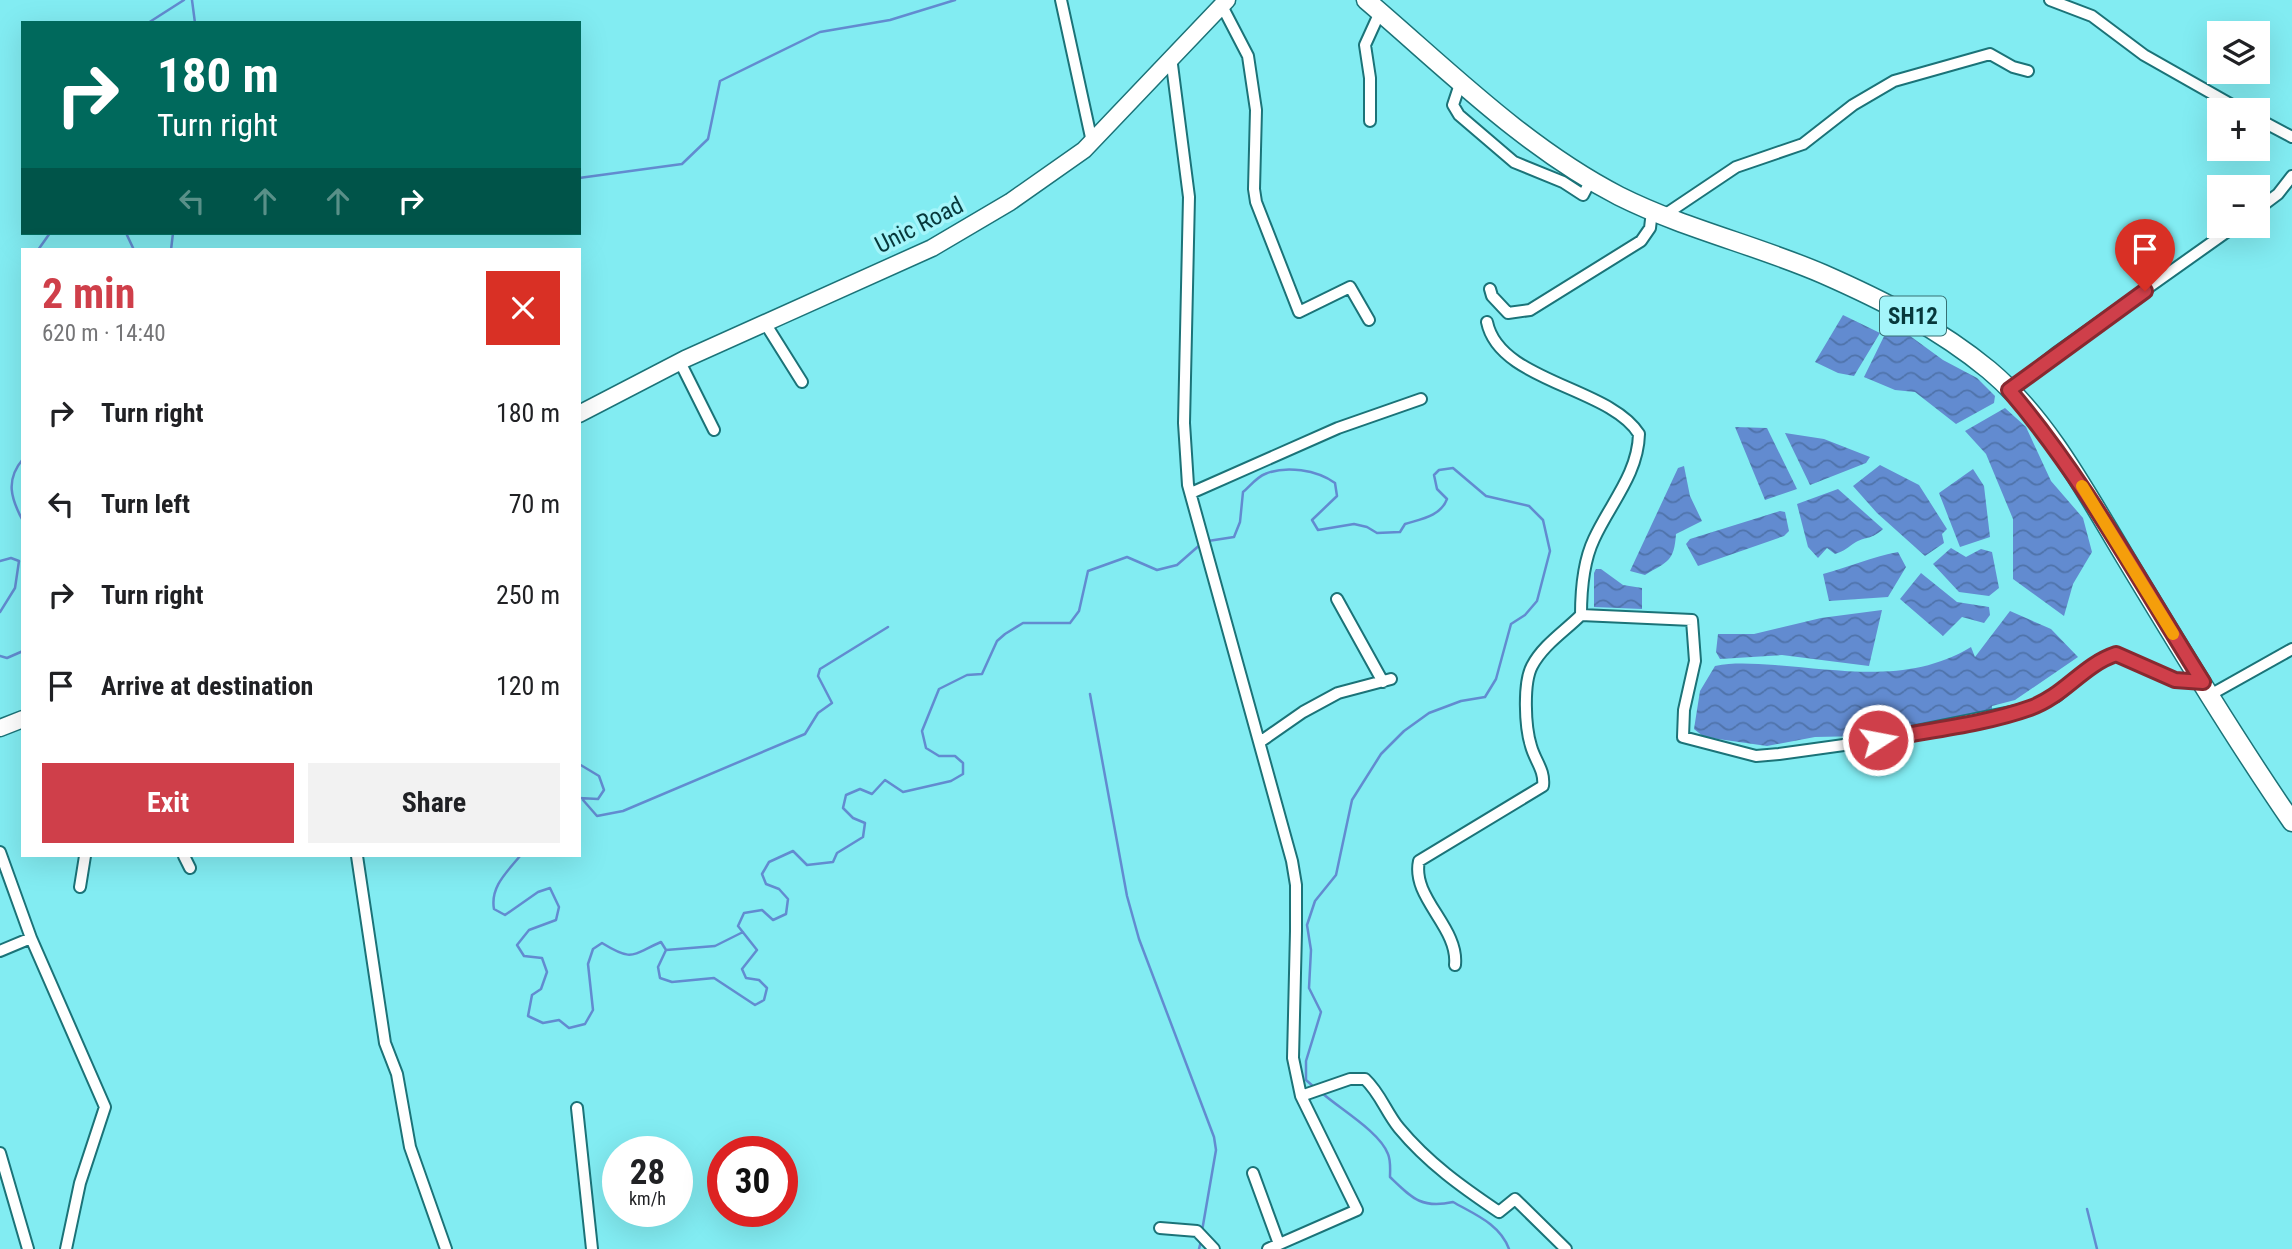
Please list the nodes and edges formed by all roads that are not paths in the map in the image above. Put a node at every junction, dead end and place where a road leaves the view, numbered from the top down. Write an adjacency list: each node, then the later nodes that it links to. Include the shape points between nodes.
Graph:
1 (1062, 0): 12 (street)
2 (2050, 0): 8 (street, via 2092,16 2154,61)
3 (1225, 3): 5 (main road, Unic Road); 19 (street, via 1248,56 1256,110 1256,202 1299,312 1350,287)
4 (1373, 6): 7 (main road, SH12); 9 (street, via 1365,44)
5 (1171, 57): 12 (main road, Unic Road); 28 (street, via 1189,197 1184,423)
6 (2028, 71): 16 (street, via 1990,54 1894,81 1853,105 1803,144 1736,167)
7 (1461, 81): 14 (main road, SH12, via 1507,123); 14 (street, via 1452,105 1514,162 1583,195)
8 (2220, 98)
9 (1370, 121)
10 (2270, 125): 11 (street)
11 (2292, 137)
12 (1093, 142): 21 (main road, Unic Road, via 1010,202 932,248)
13 (2292, 176): 15 (street)
14 (1591, 180): 16 (main road, SH12)
15 (2270, 200)
16 (1658, 214): 18 (street, via 1641,241 1531,310 1508,313); 24 (main road, SH12, via 1822,274 1906,312 1950,339)
17 (2218, 238): 24 (street)
18 (1490, 289)
19 (1369, 320)
20 (1487, 322): 30 (street, via 1498,346 1522,365 1626,418 1639,433 1629,475 1587,558)
21 (765, 323): 22 (main road, Unic Road); 23 (street)
22 (680, 362): 26 (main road, Unic Road); 27 (street)
23 (802, 382)
24 (2009, 390): 32 (main road, SH12, via 2084,489)
25 (1421, 399): 28 (street, via 1338,428)
26 (581, 413)
27 (715, 430)
28 (1191, 493): 35 (street)
29 (1337, 599): 35 (street, via 1387,680 1338,693)
30 (1581, 615): 32 (street, via 1692,620 1695,661 1683,737 1756,755 1851,744 2031,708 2057,696 2099,660 2116,654); 45 (street, via 1531,667 1525,725 1544,775 1542,786 1419,861 1416,875 1451,942)
31 (2292, 649): 32 (street)
32 (2207, 689): 36 (main road, SH12)
33 (21, 720): 34 (main road)
34 (0, 728)
35 (1260, 742): 46 (street, via 1296,885 1292,1032)
36 (2292, 822)
37 (0, 852): 43 (street)
38 (85, 857): 42 (street)
39 (184, 857): 41 (street)
40 (357, 857): 54 (street, via 385,1043 397,1074 410,1147)
41 (190, 868)
42 (80, 887)
43 (31, 937): 44 (street); 53 (street, via 105,1107 80,1183)
44 (0, 951)
45 (1455, 965)
46 (1305, 1095): 51 (street, via 1357,1210); 58 (street, via 1350,1079 1365,1079 1397,1126 1442,1172 1499,1212 1515,1199)
47 (577, 1108): 55 (street)
48 (0, 1153): 52 (street)
49 (1253, 1173): 51 (street)
50 (1160, 1228): 56 (street, via 1197,1231)
51 (1279, 1244): 57 (street)
52 (28, 1249)
53 (66, 1249)
54 (446, 1249)
55 (592, 1249)
56 (1214, 1249)
57 (1268, 1249)
58 (1566, 1249)

